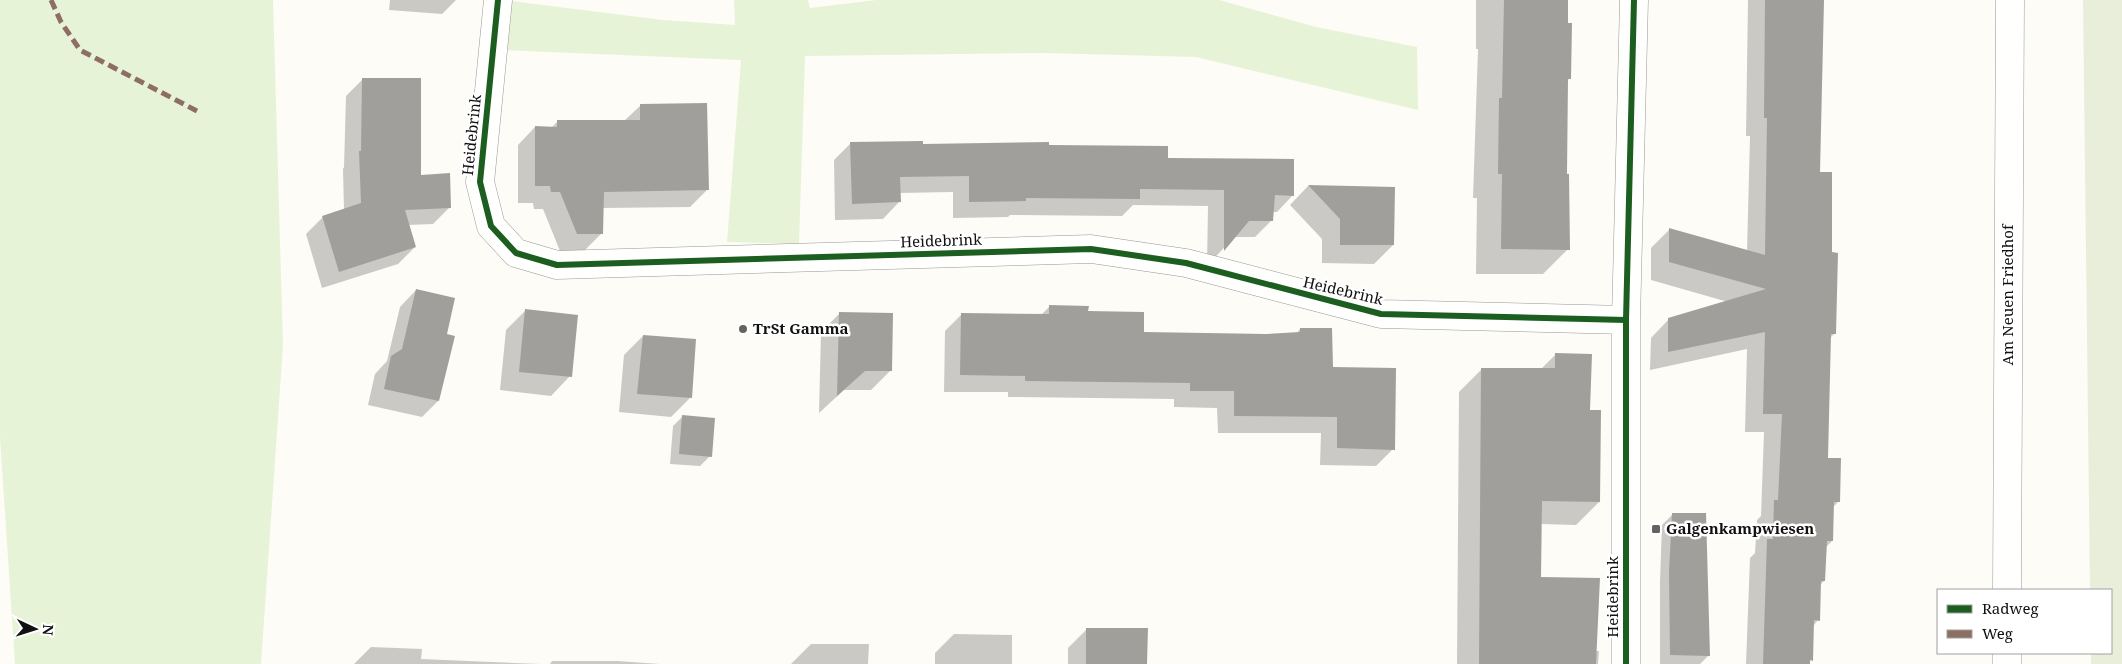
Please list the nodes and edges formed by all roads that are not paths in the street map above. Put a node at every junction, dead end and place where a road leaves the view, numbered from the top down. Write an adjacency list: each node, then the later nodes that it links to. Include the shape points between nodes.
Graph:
1 (498, 0): 4 (street, Heidebrink, via 480,182 491,226 516,253 557,265 1091,249 1186,262 1381,314)
2 (1634, 0): 4 (street, Heidebrink)
3 (2010, 0): 5 (street, Am Neuen Friedhof)
4 (1626, 320): 6 (street, Heidebrink)
5 (2007, 589)
6 (1626, 664)

